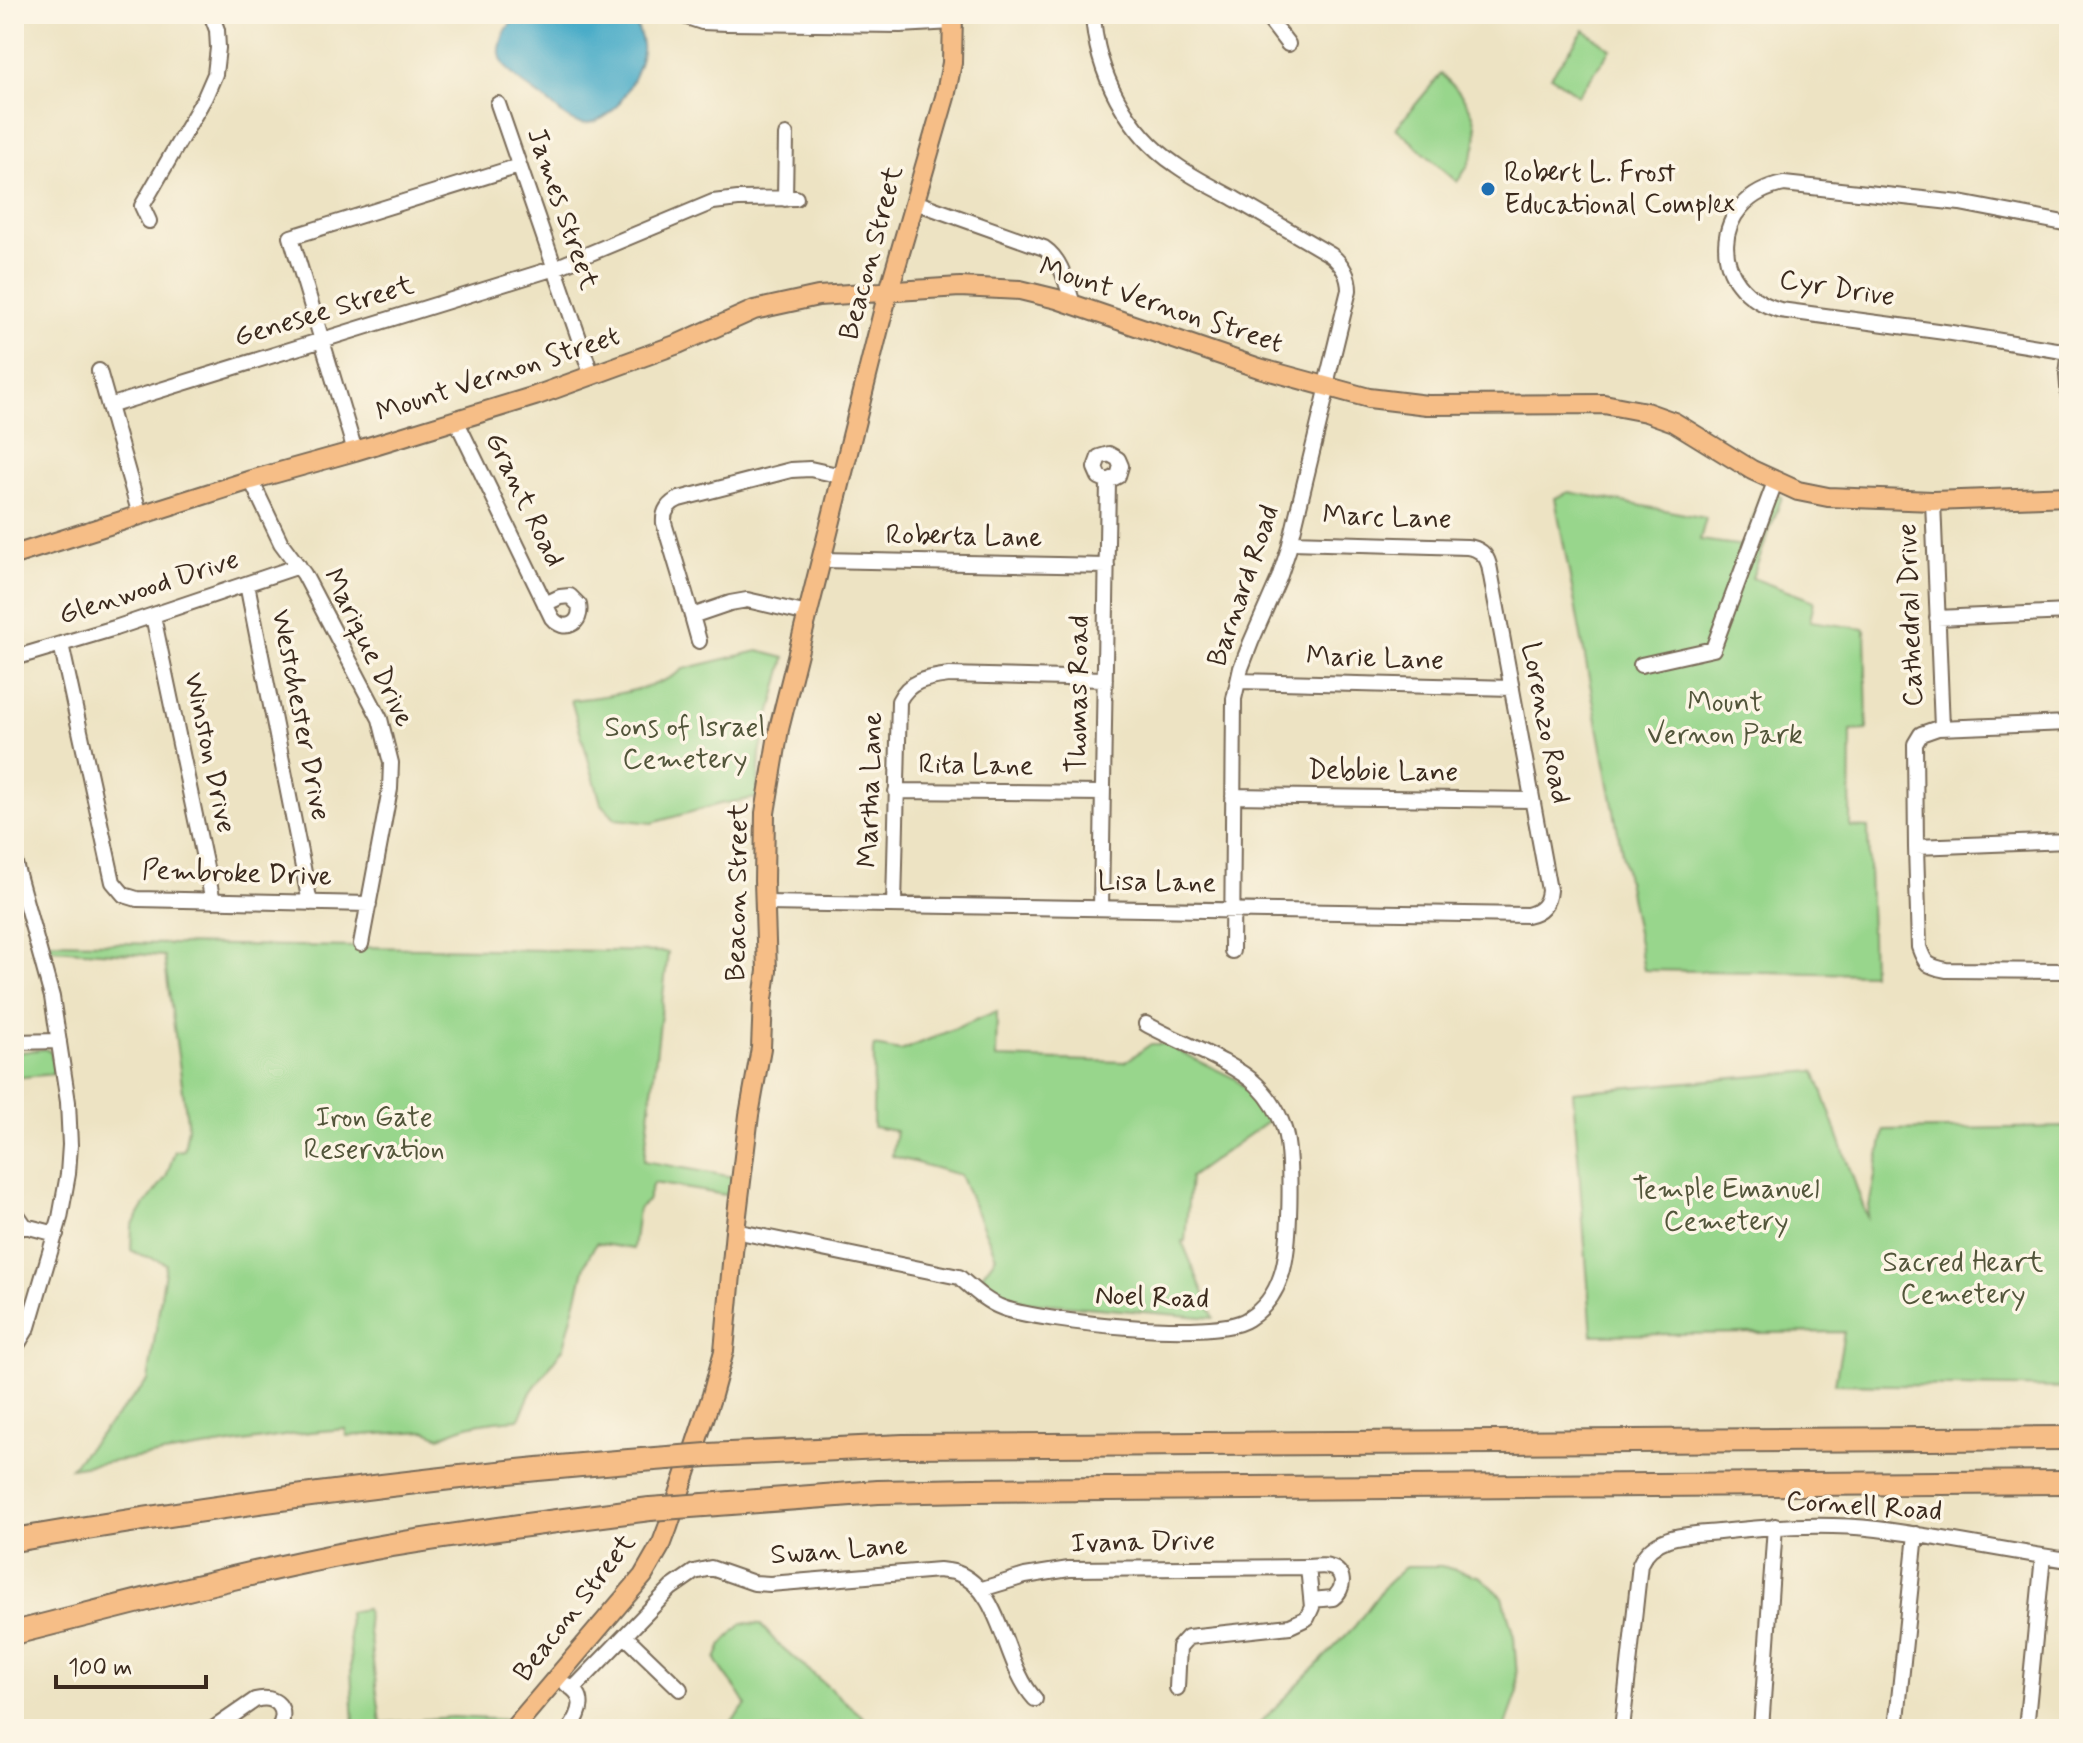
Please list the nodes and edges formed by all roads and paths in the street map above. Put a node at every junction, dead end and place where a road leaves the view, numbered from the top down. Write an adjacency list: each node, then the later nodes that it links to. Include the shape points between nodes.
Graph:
1 (211, 14): 11 (street, via 217,30 215,74 142,206)
2 (678, 14): 5 (street, via 727,23 900,25)
3 (1093, 14): 21 (street, Barnard Road, via 1108,79 1142,136 1175,165 1339,261 1349,290)
4 (1265, 14): 6 (street)
5 (953, 18): 10 (main road, Beacon Street, via 949,80)
6 (1288, 44)
7 (498, 104): 9 (street, James Street)
8 (786, 135): 13 (street, Genesee Street, via 790,198 713,202)
9 (519, 166): 13 (street, James Street); 16 (street, via 291,237)
10 (915, 202): 14 (main road, Beacon Street); 15 (street, via 1044,248 1059,264)
11 (149, 221)
12 (2069, 224): 17 (street, Cyr Drive, via 1960,203 1784,184 1757,192 1736,211 1726,252 1734,279 1766,306)
13 (555, 268): 16 (street, Genesee Street); 19 (street, James Street)
14 (889, 290): 15 (main road, Mount Vernon Street, via 1005,288); 19 (main road, Mount Vernon Street, via 818,296 754,310); 26 (main road, Beacon Street)
15 (1073, 304): 21 (main road, Mount Vernon Street)
16 (322, 340): 23 (street, Genesee Street); 25 (street)
17 (2069, 355): 20 (street)
18 (99, 371): 23 (street)
19 (592, 376): 24 (main road, Mount Vernon Street)
20 (2068, 382): 22 (street)
21 (1328, 386): 29 (main road, Mount Vernon Street, via 1369,398 1427,405 1604,404 1646,412 1693,432); 33 (street, Barnard Road)
22 (2069, 399)
23 (109, 406): 32 (street)
24 (456, 420): 25 (main road, Mount Vernon Street); 40 (street, Grant Road)
25 (355, 451): 27 (main road, Mount Vernon Street)
26 (842, 476): 36 (main road, Beacon Street); 44 (street, via 791,470 670,505 664,523)
27 (251, 480): 32 (main road, Mount Vernon Street); 37 (street, Marique Drive, via 281,543)
28 (1108, 481): 38 (street, Thomas Road)
29 (1775, 482): 31 (main road, Mount Vernon Street, via 1828,497); 49 (street, via 1713,649)
30 (2069, 496): 31 (main road, Mount Vernon Street)
31 (1933, 501): 45 (street, Cathedral Drive)
32 (140, 515): 35 (main road, Mount Vernon Street)
33 (1291, 542): 34 (street, Marc Lane); 51 (street, Barnard Road)
34 (1481, 551): 52 (street, Lorenzo Road, via 1489,565)
35 (14, 555)
36 (821, 560): 38 (street, Roberta Lane); 42 (main road, Beacon Street)
37 (299, 566): 39 (street, Glenwood Drive); 65 (street, Marique Drive, via 380,719 387,743 390,789)
38 (1107, 566): 50 (street, Thomas Road)
39 (247, 584): 43 (street, Glenwood Drive); 63 (street, Westchester Drive)
40 (545, 604)
41 (2069, 612): 45 (street)
42 (808, 614): 44 (street, via 747,600); 64 (main road, Beacon Street, via 779,729 765,813)
43 (153, 616): 47 (street, Glenwood Drive); 62 (street, Winston Drive)
44 (692, 616): 46 (street)
45 (1937, 618): 54 (street, Cathedral Drive)
46 (699, 641)
47 (61, 644): 48 (street, Glenwood Drive); 62 (street, Pembroke Drive, via 115,886 137,899)
48 (14, 658)
49 (1641, 665)
50 (1105, 679): 55 (street, Martha Lane, via 949,675 909,685 899,701); 56 (street, Thomas Road)
51 (1238, 681): 52 (street, Marie Lane); 57 (street, Barnard Road)
52 (1512, 688): 58 (street, Lorenzo Road)
53 (2069, 723): 54 (street)
54 (1942, 728): 60 (street, via 1921,734 1915,744)
55 (896, 791): 56 (street, Rita Lane); 66 (street, Martha Lane)
56 (1103, 793): 68 (street, Thomas Road)
57 (1233, 796): 58 (street, Debbie Lane); 69 (street, Barnard Road)
58 (1532, 800): 67 (street, Lorenzo Road, via 1549,890)
59 (2069, 841): 60 (street)
60 (1916, 847): 72 (street, via 1919,947 1930,967)
61 (14, 860): 74 (street)
62 (213, 901): 63 (street, Pembroke Drive)
63 (310, 903): 65 (street, Pembroke Drive)
64 (765, 903): 66 (street, Lisa Lane); 78 (main road, Beacon Street, via 761,1048)
65 (369, 904): 70 (street, Marique Drive)
66 (894, 905): 68 (street, Lisa Lane)
67 (1545, 906): 69 (street, Lisa Lane, via 1527,915)
68 (1101, 908): 69 (street, Lisa Lane)
69 (1232, 910): 71 (street, Barnard Road)
70 (361, 944)
71 (1232, 951)
72 (2069, 971)
73 (1146, 1024): 78 (street, Noel Road, via 1256,1084 1274,1106 1285,1132 1289,1192 1282,1274 1273,1294 1246,1321 1180,1330 1038,1317 1002,1308 959,1277)
74 (59, 1041): 75 (street); 79 (street, via 70,1145)
75 (14, 1042)
76 (14, 1210): 77 (street)
77 (19, 1229): 79 (street)
78 (735, 1231): 93 (main road, Beacon Street, via 724,1351 662,1543 643,1576)
79 (56, 1234): 80 (street, via 28,1327)
80 (14, 1350)
81 (2069, 1438): 85 (highway, bridge, via 903,1446 707,1455 374,1486)
82 (2069, 1482): 91 (highway, bridge, via 863,1493 650,1509 384,1546)
83 (1775, 1526): 84 (street, Cornell Road); 102 (street, Cornell Road, via 1686,1535 1655,1544 1645,1554); 103 (street)
84 (1916, 1534): 86 (street, Cornell Road); 104 (street)
85 (14, 1540)
86 (2043, 1556): 87 (street, Cornell Road); 105 (street)
87 (2069, 1560)
88 (1308, 1567): 89 (street, Ivana Drive, via 1069,1569); 90 (street); 90 (street, Ivana Drive, via 1331,1567 1342,1580 1341,1591 1333,1598)
89 (982, 1589): 92 (street, Swan Lane, via 957,1573 939,1570 770,1584 711,1568 681,1580); 97 (street, via 1020,1679)
90 (1312, 1600): 95 (street, Ivana Drive, via 1307,1618 1296,1624 1188,1637 1179,1647)
91 (14, 1633)
92 (625, 1636): 94 (street, Swan Lane); 96 (street)
93 (556, 1679): 94 (street); 100 (main road, Beacon Street)
94 (574, 1688): 101 (street, via 581,1710)
95 (1177, 1688)
96 (680, 1689)
97 (1035, 1699)
98 (213, 1729): 99 (street, via 255,1700 267,1698 282,1711)
99 (278, 1729)
100 (513, 1729)
101 (570, 1729)
102 (1622, 1729)
103 (1761, 1729)
104 (1896, 1729)
105 (2026, 1729)

